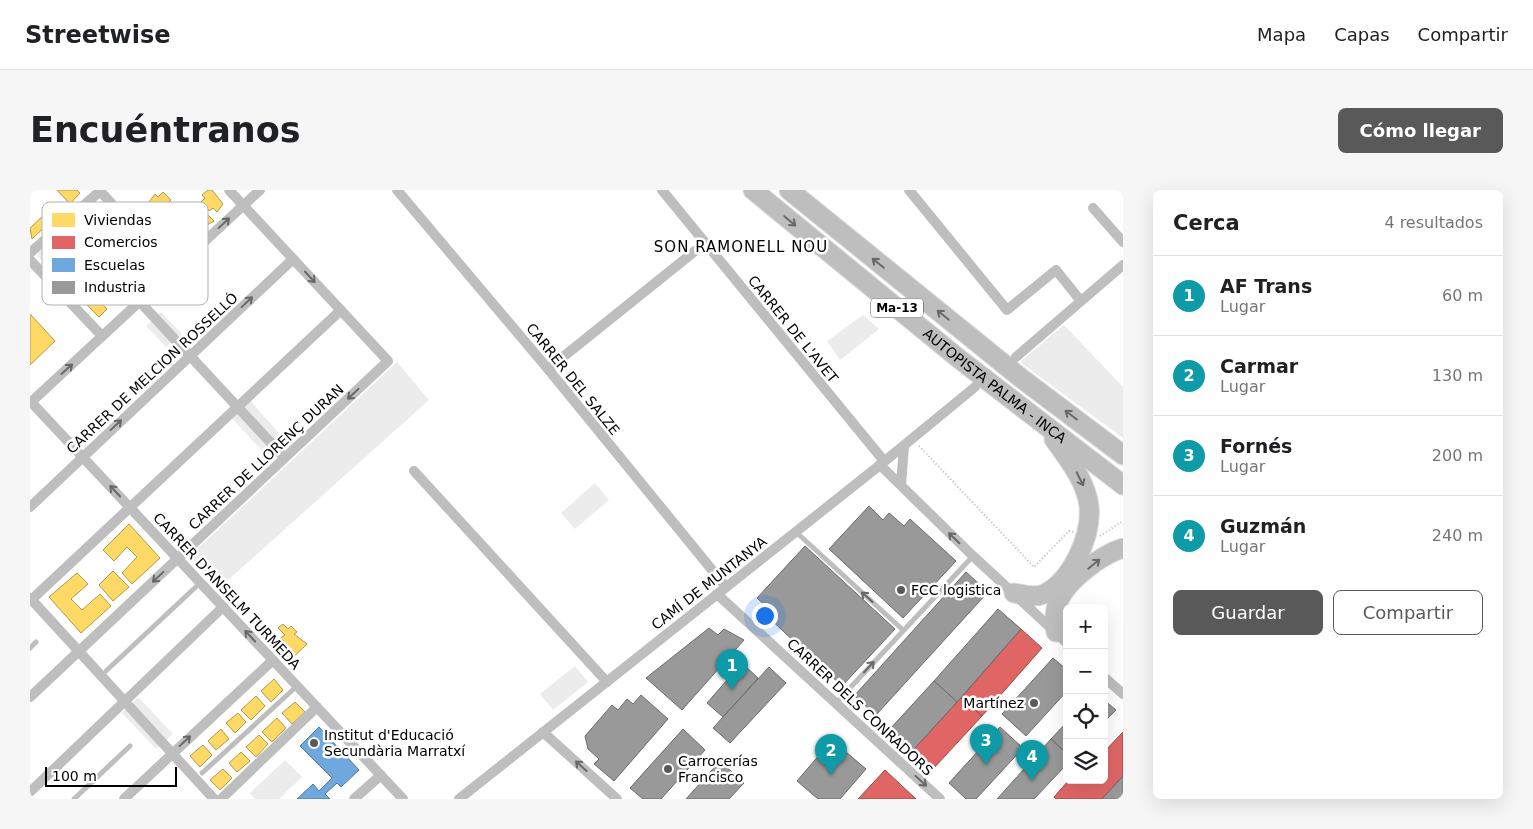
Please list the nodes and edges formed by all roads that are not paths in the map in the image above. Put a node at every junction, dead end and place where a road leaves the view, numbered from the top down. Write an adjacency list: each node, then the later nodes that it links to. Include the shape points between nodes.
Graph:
1 (100, 190): 9 (street); 10 (street)
2 (230, 190): 11 (street)
3 (260, 190): 11 (street)
4 (397, 190): 30 (street, CARRER DEL SALZE)
5 (662, 190): 16 (street, CARRER DE L'AVET)
6 (753, 190): 34 (highway, AUTOPISTA PALMA - INCA / Ma-13, one-way to 34)
7 (789, 190): 36 (highway, AUTOPISTA PALMA - INCA / Ma-13, one-way to 7, via 1006,366)
8 (910, 190): 22 (street, via 1007,310 1056,270)
9 (87, 202)
10 (111, 202)
11 (244, 205): 13 (street, one-way to 11); 18 (street)
12 (1093, 208): 15 (street)
13 (208, 238)
14 (42, 242): 17 (street)
15 (1123, 242)
16 (705, 243): 30 (street); 39 (street, CARRER DE L'AVET)
17 (30, 253)
18 (293, 259): 26 (street, one-way to 26); 28 (street, CARRER DE MELCION ROSSELLÓ, one-way to 18)
19 (30, 260): 21 (street)
20 (1123, 265): 22 (street)
21 (42, 273)
22 (1080, 300): 29 (street)
23 (73, 305): 27 (street)
24 (137, 305): 27 (street)
25 (143, 305): 28 (street)
26 (341, 310): 33 (street); 38 (street, CARRER DE LLORENÇ DURAN, one-way to 38, via 388,361)
27 (102, 336): 32 (street, one-way to 27)
28 (190, 356): 33 (street); 37 (street, CARRER DE MELCION ROSSELLÓ, one-way to 28)
29 (1016, 357)
30 (548, 369): 50 (street, CARRER DEL SALZE)
31 (975, 387): 35 (street, CAMÍ DE MUNTANYA)
32 (30, 402): 37 (street, CARRER D'ANSELM TURMEDA)
33 (237, 406): 38 (street); 44 (street)
34 (1043, 424): 42 (highway, AUTOPISTA PALMA - INCA / Ma-13); 51 (highway, one-way to 51, via 1084,487 1089,506 1088,526 1084,546 1075,562 1051,590 1034,596)
35 (908, 442): 39 (street, CAMÍ DE MUNTANYA); 41 (street)
36 (1123, 455)
37 (83, 457): 43 (street, CARRER DE MELCION ROSSELLÓ); 44 (street, CARRER D'ANSELM TURMEDA, one-way to 37)
38 (284, 457): 48 (street, CARRER DE LLORENÇ DURAN)
39 (882, 463): 41 (street, CARRER DE L'AVET); 45 (street, CAMÍ DE MUNTANYA)
40 (414, 471): 63 (street)
41 (901, 485): 47 (street, CARRER DE L'AVET, one-way to 41)
42 (1123, 485)
43 (30, 507)
44 (130, 507): 48 (street, CARRER D'ANSELM TURMEDA); 53 (street)
45 (796, 532): 50 (street, CAMÍ DE MUNTANYA); 55 (lane, one-way to 45)
46 (1123, 548): 56 (highway, one-way to 46, via 1056,606 1063,593 1097,560)
47 (973, 556): 51 (street, CARRER DE L'AVET); 55 (lane)
48 (178, 558): 49 (street, CARRER D'ANSELM TURMEDA); 59 (street, CARRER DE LLORENÇ DURAN, one-way to 59)
49 (200, 583): 54 (street, CARRER D'ANSELM TURMEDA); 61 (lane)
50 (726, 587): 52 (street, CAMÍ DE MUNTANYA)
51 (1014, 593): 56 (street, CARRER DE L'AVET)
52 (717, 594): 63 (street, CAMÍ DE MUNTANYA); 68 (street, CARRER DELS CONRADORS)
53 (30, 600): 59 (street)
54 (223, 607): 60 (street, CARRER D'ANSELM TURMEDA, one-way to 54); 67 (street)
55 (904, 630): 68 (lane, one-way to 55)
56 (1061, 638)
57 (36, 642): 58 (lane)
58 (30, 648)
59 (78, 651): 66 (street, CARRER DE LLORENÇ DURAN); 67 (street)
60 (273, 660): 64 (street, CARRER D'ANSELM TURMEDA); 72 (street, one-way to 60)
61 (106, 671)
62 (1108, 681): 65 (street)
63 (607, 682): 70 (street, CAMÍ DE MUNTANYA)
64 (297, 686): 69 (street, CARRER D'ANSELM TURMEDA); 73 (lane)
65 (1123, 694)
66 (30, 697)
67 (126, 701): 72 (street); 75 (street)
68 (836, 703): 84 (street, CARRER DELS CONRADORS, one-way to 84)
69 (318, 707): 74 (street, CARRER D'ANSELM TURMEDA); 79 (street)
70 (543, 732): 82 (street, CAMÍ DE MUNTANYA); 83 (street, one-way to 70)
71 (130, 746): 76 (lane)
72 (172, 754): 77 (street); 78 (street)
73 (202, 773)
74 (381, 775): 80 (street); 81 (street, CARRER D'ANSELM TURMEDA)
75 (30, 792)
76 (74, 799)
77 (124, 799)
78 (214, 799)
79 (221, 799)
80 (354, 799)
81 (403, 799)
82 (459, 799)
83 (617, 799)
84 (940, 799)

